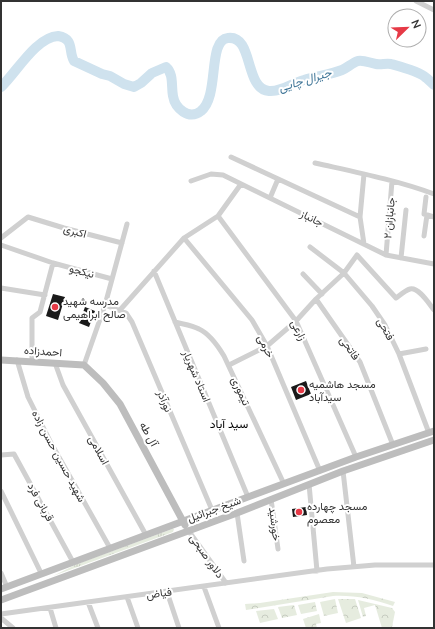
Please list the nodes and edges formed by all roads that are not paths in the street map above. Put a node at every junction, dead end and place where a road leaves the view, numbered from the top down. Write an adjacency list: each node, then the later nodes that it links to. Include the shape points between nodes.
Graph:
1 (416, 1): 2 (street)
2 (434, 10)
3 (231, 157): 6 (street)
4 (315, 163): 5 (street)
5 (364, 174): 8 (street); 16 (street)
6 (278, 179): 12 (street); 16 (street)
7 (191, 181): 9 (street, جانباز, via 211,174 223,175)
8 (392, 182): 10 (street); 26 (street, جانبازان ۲)
9 (241, 184): 12 (street, جانباز); 15 (street)
10 (434, 194)
11 (426, 197): 14 (street, via 424,214)
12 (270, 198): 23 (street, جانباز)
13 (406, 210): 27 (street)
14 (427, 215): 17 (street); 19 (street)
15 (218, 216): 21 (street); 41 (street, زارعی)
16 (360, 217): 23 (street)
17 (434, 217)
18 (127, 224): 22 (street)
19 (424, 236)
20 (1, 238): 22 (street, اکبری, via 28,217)
21 (184, 238): 30 (street); 43 (street, خرمی, via 252,320)
22 (122, 243): 33 (street)
23 (364, 244): 26 (street, جانباز)
24 (1, 246): 28 (street, نیکجو)
25 (310, 247): 32 (street, فتحی)
26 (386, 255): 27 (street, جانباز)
27 (401, 258): 29 (street, جانباز)
28 (53, 263): 33 (street, نیکجو); 35 (street)
29 (434, 264)
30 (154, 271): 39 (street); 42 (street, استاد شهریار)
31 (303, 274): 36 (street)
32 (344, 274): 36 (street); 40 (street, via 357,255 396,298 408,290 417,290); 45 (street, فتحی, via 372,306 385,325)
33 (112, 279): 38 (street)
34 (1, 288): 35 (street)
35 (45, 294): 48 (street, via 40,312 32,318)
36 (322, 294): 37 (street)
37 (316, 299): 41 (street); 54 (street, فاتحی, via 360,362)
38 (104, 305): 39 (street); 50 (street)
39 (120, 310): 65 (street, نورآذر, via 126,313 132,322)
40 (434, 310)
41 (296, 321): 43 (street); 56 (street, زارعی)
42 (174, 322): 51 (street, تیموری, via 204,332); 63 (street, استاد شهریار)
43 (267, 346): 51 (street); 57 (street, خرمی)
44 (426, 349): 45 (street)
45 (399, 354): 52 (street, فتحی)
46 (1, 360): 47 (street, احمدزاده)
47 (17, 360): 48 (street, احمدزاده); 70 (street, شهید حسین حسن زاده, via 28,397)
48 (32, 361): 49 (street, احمدزاده)
49 (56, 363): 50 (street, احمدزاده); 69 (street, اسلامی, via 63,385)
50 (84, 365): 67 (street, آل طه, via 120,404)
51 (229, 365): 59 (street, تیموری)
52 (432, 432): 54 (street, شیخ جبرائیل)
53 (434, 440): 54 (street, شیخ جبرائیل)
54 (394, 449): 56 (street, شیخ جبرائیل); 58 (street, شیخ جبرائیل)
55 (1, 455): 73 (street, قربانی فرد, via 14,454)
56 (356, 457): 57 (street, شیخ جبرائیل)
57 (320, 471): 59 (street, شیخ جبرائیل)
58 (343, 471): 60 (street, شیخ جبرائیل); 75 (street)
59 (284, 484): 61 (street, شیخ جبرائیل)
60 (309, 484): 64 (street, شیخ جبرائیل); 76 (street)
61 (267, 490): 63 (street, شیخ جبرائیل); 64 (street)
62 (1, 491): 78 (street)
63 (248, 497): 65 (street, شیخ جبرائیل)
64 (271, 499): 66 (street, شیخ جبرائیل); 71 (street, خورشید)
65 (212, 510): 67 (street, شیخ جبرائیل)
66 (237, 513): 68 (street, شیخ جبرائیل); 72 (street)
67 (183, 521): 68 (street, آل طه); 69 (street, شیخ جبرائیل)
68 (188, 530): 79 (street, شیخ جبرائیل); 80 (street, دلاور صبحی)
69 (146, 534): 70 (street, شیخ جبرائیل)
70 (110, 548): 73 (street, شیخ جبرائیل)
71 (278, 549)
72 (244, 561)
73 (74, 562): 78 (street, شیخ جبرائیل)
74 (434, 565): 75 (street, فیاض)
75 (354, 567): 76 (street, فیاض)
76 (317, 571): 80 (street, فیاض)
77 (1, 573): 82 (street)
78 (41, 573): 79 (street); 82 (street, شیخ جبرائیل)
79 (44, 583): 85 (street, شیخ جبرائیل)
80 (226, 583): 81 (street, فیاض)
81 (204, 587): 83 (street, فیاض); 95 (street)
82 (4, 588)
83 (167, 592): 84 (street, فیاض); 94 (street)
84 (127, 597): 86 (street, فیاض); 93 (street)
85 (1, 600)
86 (88, 602): 87 (street, فیاض); 92 (street)
87 (50, 608): 88 (street, فیاض); 91 (street)
88 (1, 614)
89 (1, 618): 90 (street)
90 (13, 628)
91 (56, 628)
92 (98, 628)
93 (138, 628)
94 (179, 628)
95 (219, 628)

